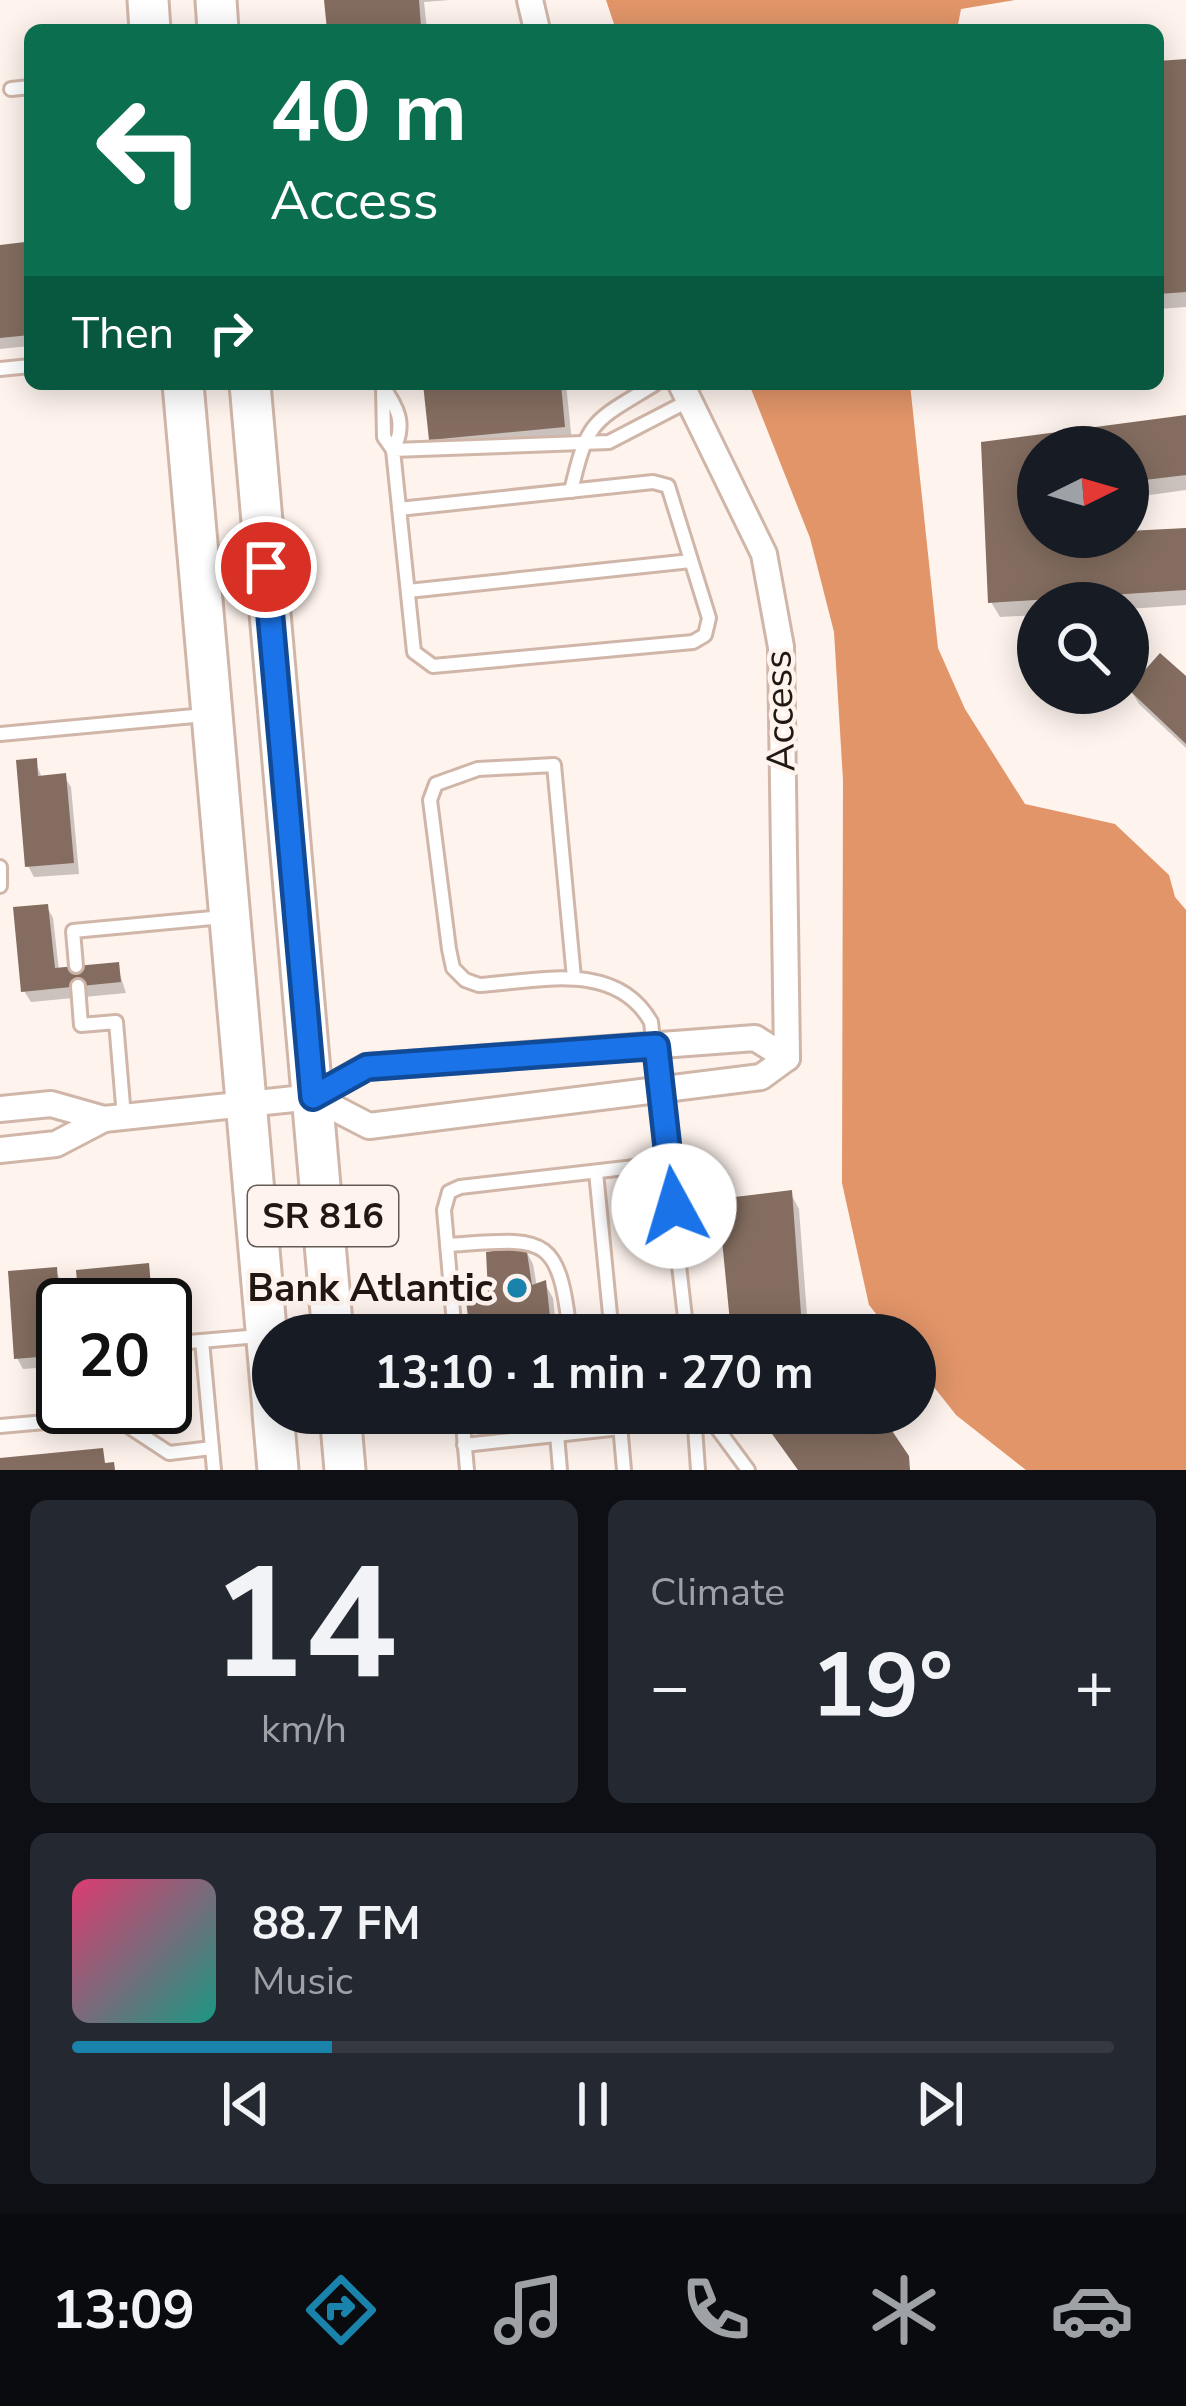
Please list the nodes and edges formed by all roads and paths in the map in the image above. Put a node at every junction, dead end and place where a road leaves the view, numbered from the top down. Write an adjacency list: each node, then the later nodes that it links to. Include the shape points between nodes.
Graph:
1 (24, 88): 2 (lane)
2 (11, 89)
3 (184, 390): 14 (main road, SR 816)
4 (251, 390): 25 (main road, SR 816)
5 (386, 390): 9 (lane, via 397,403 401,435)
6 (645, 390): 8 (lane, via 597,420)
7 (685, 392): 8 (lane, via 609,442); 23 (street, Access, via 764,554 781,647)
8 (582, 442): 9 (lane); 10 (lane)
9 (393, 450): 11 (lane)
10 (571, 491): 11 (lane); 12 (lane, via 668,487)
11 (399, 509): 13 (lane)
12 (691, 561): 13 (lane); 13 (lane, via 709,618 705,635 693,641 433,666 414,652)
13 (408, 591)
14 (213, 714): 15 (lane); 18 (main road, SR 816)
15 (0, 734)
16 (0, 867): 17 (lane)
17 (0, 886)
18 (230, 917): 19 (lane, via 73,932); 26 (main road, SR 816)
19 (76, 966)
20 (574, 978): 20 (lane, via 479,985 453,968 430,800 436,784 478,769 554,765); 22 (lane, via 622,989 640,1002)
21 (78, 986): 28 (lane, via 81,1024 116,1022)
22 (656, 1046): 23 (street, via 754,1038); 24 (lane); 25 (street, via 367,1067)
23 (787, 1058): 24 (street, via 761,1077)
24 (662, 1088): 25 (street, via 369,1126); 30 (lane)
25 (313, 1097): 26 (street); 34 (main road, SR 816)
26 (247, 1104): 28 (street); 33 (main road, SR 816)
27 (0, 1109): 28 (street, via 51,1104)
28 (114, 1118): 29 (street, via 56,1144)
29 (0, 1150)
30 (669, 1163): 31 (lane); 38 (lane)
31 (596, 1172): 32 (lane, via 449,1192); 37 (lane)
32 (447, 1245): 35 (lane); 36 (lane, via 524,1240 546,1249 565,1283)
33 (265, 1314)
34 (331, 1314)
35 (453, 1314)
36 (568, 1314)
37 (609, 1314)
38 (685, 1314)
39 (252, 1336): 50 (lane, via 195,1341)
40 (0, 1426): 51 (lane, via 113,1416)
41 (275, 1434): 54 (main road, SR 816)
42 (342, 1434): 55 (main road)
43 (463, 1434): 49 (lane)
44 (565, 1434): 48 (lane)
45 (621, 1434): 58 (lane)
46 (695, 1434): 59 (lane)
47 (721, 1434): 60 (lane)
48 (557, 1435): 49 (lane); 57 (lane)
49 (464, 1445): 56 (lane)
50 (212, 1448): 51 (lane); 53 (lane)
51 (169, 1453): 52 (lane)
52 (171, 1470)
53 (214, 1470)
54 (278, 1470)
55 (345, 1470)
56 (467, 1470)
57 (560, 1470)
58 (625, 1470)
59 (698, 1470)
60 (748, 1470)

